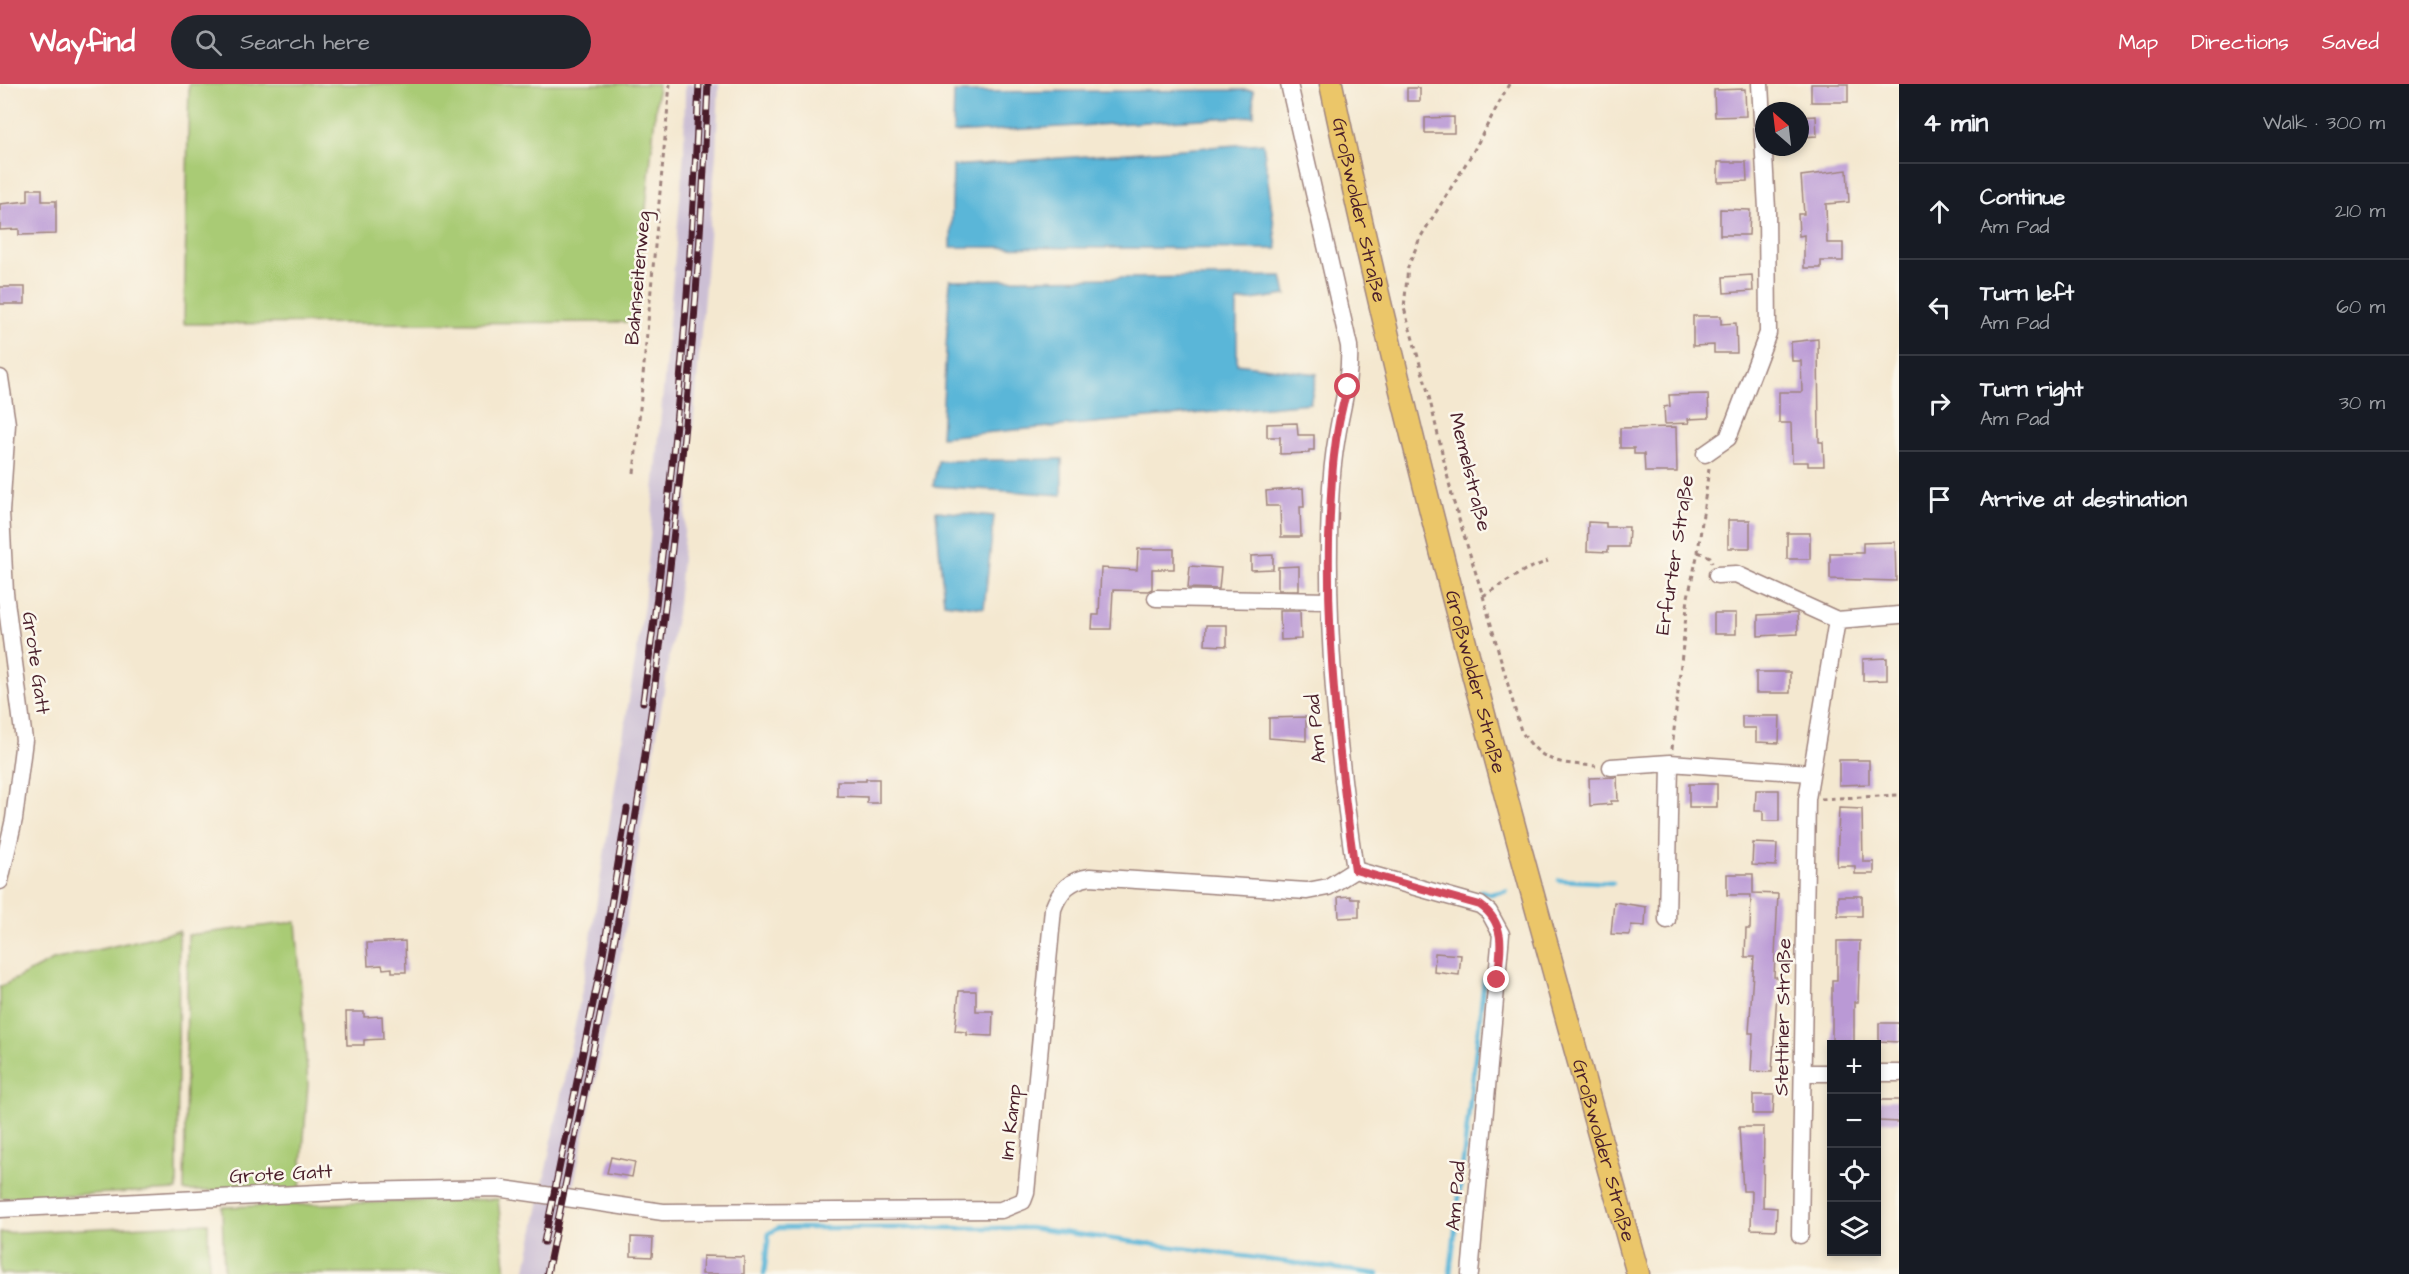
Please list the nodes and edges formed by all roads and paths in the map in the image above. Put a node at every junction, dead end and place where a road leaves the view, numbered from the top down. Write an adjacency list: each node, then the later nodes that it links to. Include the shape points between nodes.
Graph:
1 (670, 84): 8 (path, Bahnseitenweg)
2 (1289, 84): 14 (street, Am Pad, via 1349,346 1350,377 1333,470)
3 (1331, 84): 33 (main road, Großwolder Straße, via 1387,338 1485,726)
4 (1509, 84): 12 (path, Memelstraße, via 1420,238 1404,285 1404,308 1453,500)
5 (1760, 84): 7 (street, Erfurter Straße, via 1768,333 1728,438)
6 (0, 378): 11 (street, Grote Gatt, via 7,424 1,512)
7 (1705, 454): 17 (path, Erfurter Straße, via 1710,471 1688,597)
8 (634, 474)
9 (1548, 561): 12 (path)
10 (1718, 575): 16 (street, via 1736,574)
11 (3, 593): 23 (street, Grote Gatt, via 24,740 14,819)
12 (1483, 596): 18 (path, Memelstraße, via 1521,731 1534,750 1564,764)
13 (1156, 598): 14 (street)
14 (1328, 601): 22 (street, Am Pad, via 1332,691)
15 (1899, 615): 16 (street)
16 (1837, 620): 19 (street, Stettiner Straße)
17 (1670, 764): 18 (street); 19 (street); 24 (street)
18 (1611, 767)
19 (1810, 773): 21 (street, Stettiner Straße)
20 (1899, 795): 21 (path)
21 (1807, 799): 25 (street, Stettiner Straße)
22 (1355, 870): 29 (street, Im Kamp, via 1328,887 1308,891 1090,876 1071,882 1053,909 1026,1193 1023,1201 1013,1207 973,1211 663,1212); 32 (street, Am Pad, via 1480,905 1490,912 1501,934)
23 (0, 881)
24 (1667, 920)
25 (1803, 1073): 26 (street); 31 (street, Stettiner Straße)
26 (1827, 1073)
27 (1881, 1073): 28 (street)
28 (1899, 1073)
29 (563, 1196): 30 (street, Grote Gatt, via 497,1188 432,1189)
30 (0, 1209)
31 (1800, 1235)
32 (1470, 1274)
33 (1638, 1274)

